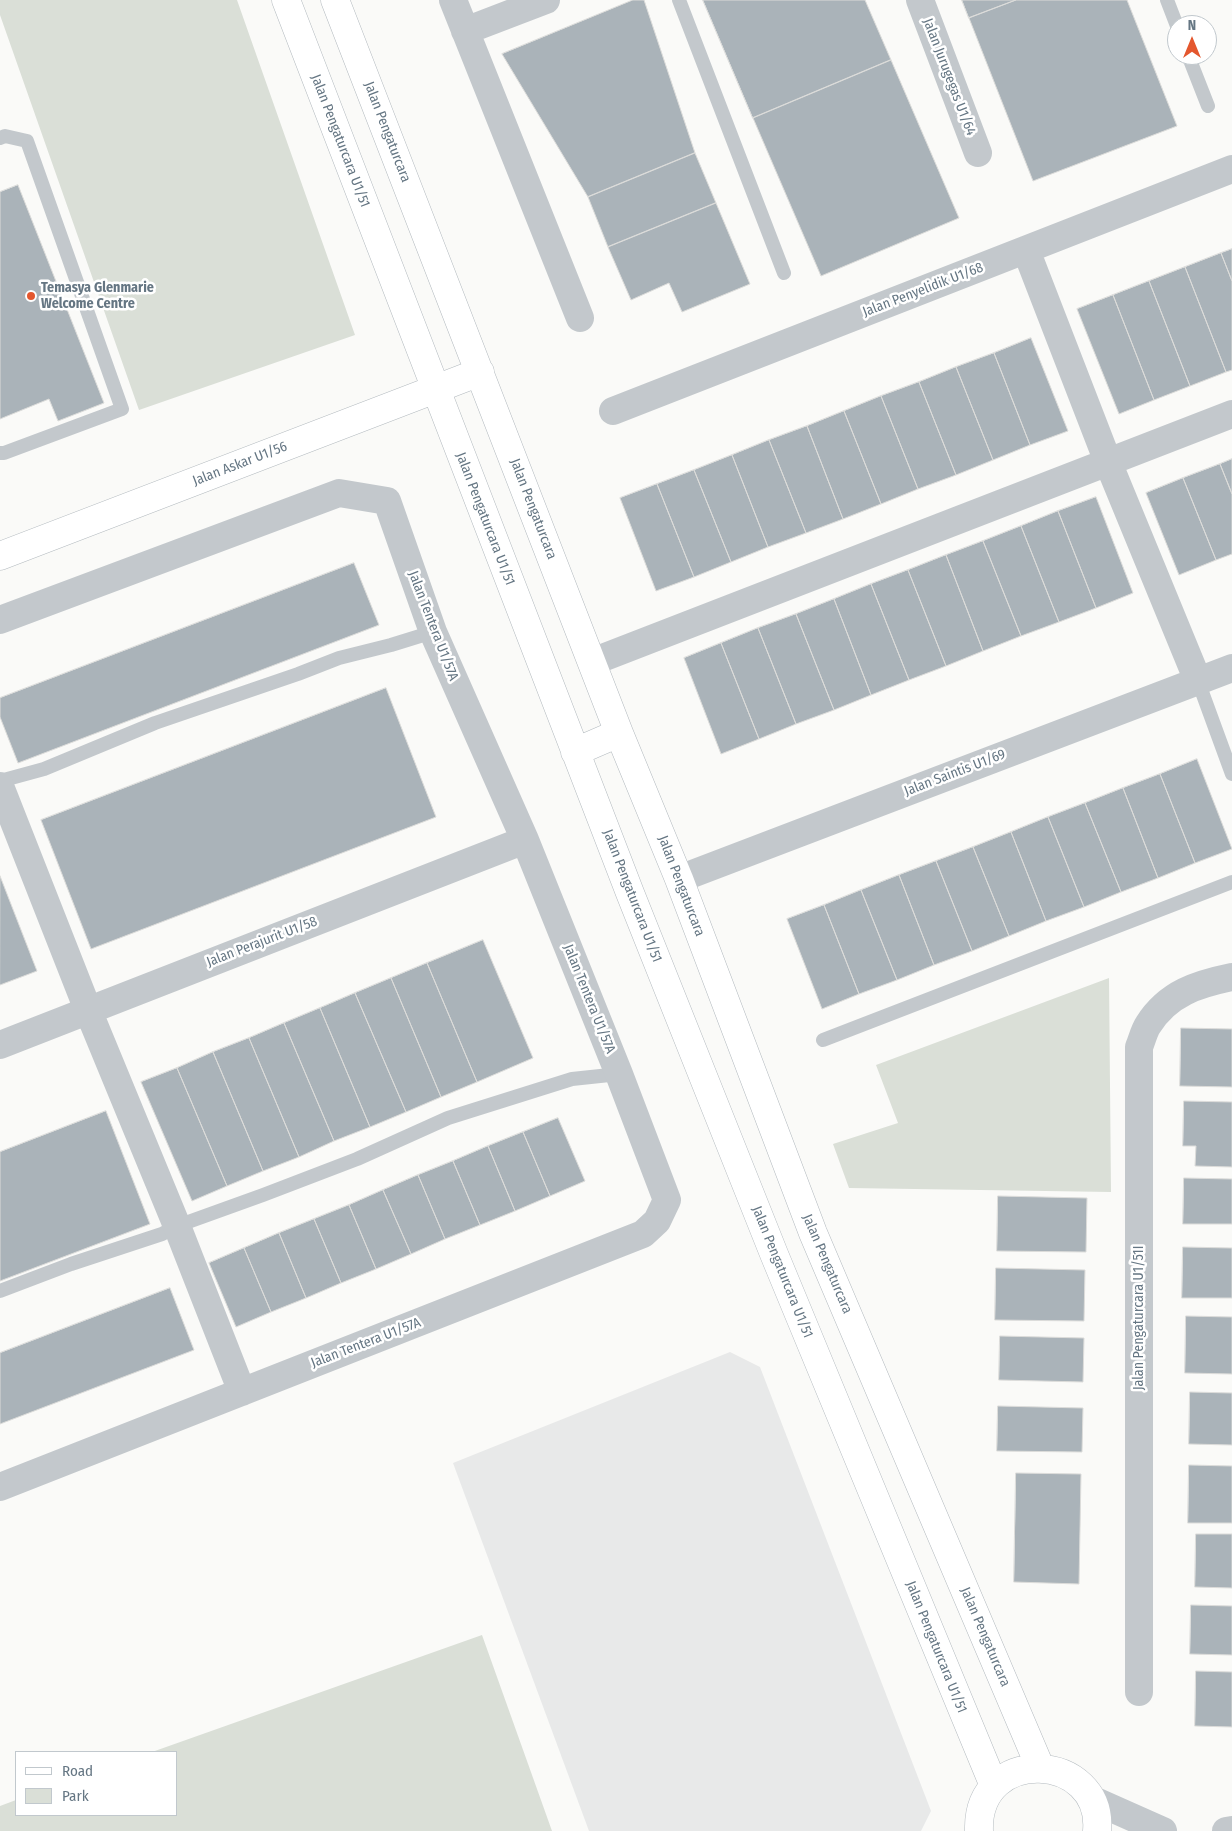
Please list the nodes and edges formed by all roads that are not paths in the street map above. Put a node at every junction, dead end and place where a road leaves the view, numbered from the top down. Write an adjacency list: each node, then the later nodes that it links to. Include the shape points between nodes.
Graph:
1 (286, 0): 19 (street, Jalan Pengaturcara U1/51)
2 (336, 0): 18 (street, Jalan Pengaturcara)
3 (453, 0): 9 (street)
4 (546, 0): 9 (street)
5 (679, 0): 16 (lane)
6 (920, 0): 13 (street, Jalan Jurugegas U1/64)
7 (1167, 0): 8 (lane)
8 (1173, 15)
9 (465, 31): 17 (street)
10 (1192, 65): 11 (lane)
11 (1208, 106)
12 (0, 138): 22 (lane, via 5,136 27,141 122,409)
13 (978, 153)
14 (1232, 169): 15 (street, Jalan Penyelidik U1/68)
15 (1026, 250): 20 (street, Jalan Penyelidik U1/68); 23 (street)
16 (784, 273)
17 (580, 318)
18 (480, 372): 19 (street, Jalan Askar U1/56); 27 (street, Jalan Pengaturcara)
19 (435, 390): 24 (street, Jalan Askar U1/56); 31 (street, Jalan Pengaturcara U1/51)
20 (613, 411)
21 (1232, 414): 23 (street)
22 (0, 452)
23 (1108, 462): 27 (street); 29 (street)
24 (0, 556)
25 (0, 620): 26 (street, Jalan Tentera U1/57A, via 339,493 387,501)
26 (433, 632): 33 (lane, via 339,658 155,723 44,769); 35 (street, Jalan Tentera U1/57A)
27 (592, 662): 30 (street, Jalan Pengaturcara)
28 (1232, 668): 29 (street, Jalan Saintis U1/69)
29 (1198, 681): 32 (lane); 36 (street, Jalan Saintis U1/69)
30 (619, 733): 31 (street); 36 (street, Jalan Pengaturcara)
31 (575, 752): 49 (street, Jalan Pengaturcara U1/51, via 767,1236)
32 (1232, 774)
33 (0, 781)
34 (0, 786): 39 (street)
35 (524, 840): 39 (street, Jalan Perajurit U1/58); 42 (street, Jalan Tentera U1/57A)
36 (678, 879): 48 (street, Jalan Pengaturcara, via 813,1233)
37 (1232, 882): 40 (lane)
38 (1222, 979): 47 (street, Jalan Pengaturcara U1/51I, via 1182,992 1163,1006 1148,1025 1140,1047)
39 (88, 1010): 41 (street, Jalan Perajurit U1/58); 43 (street)
40 (823, 1040)
41 (0, 1045)
42 (619, 1074): 43 (lane, via 572,1079 448,1118 263,1196); 45 (street, Jalan Tentera U1/57A, via 667,1200 657,1221 643,1234)
43 (178, 1226): 44 (lane); 45 (street)
44 (0, 1291)
45 (242, 1392): 46 (street, Jalan Tentera U1/57A)
46 (0, 1487)
47 (1140, 1692)
48 (1040, 1767): 49 (street, via 1023,1769); 50 (street, via 1069,1776)
49 (994, 1786): 52 (street, via 978,1819)
50 (1091, 1798): 53 (street); 54 (street)
51 (1232, 1830): 55 (street)
52 (979, 1831)
53 (1097, 1831)
54 (1163, 1831)
55 (1226, 1831)

